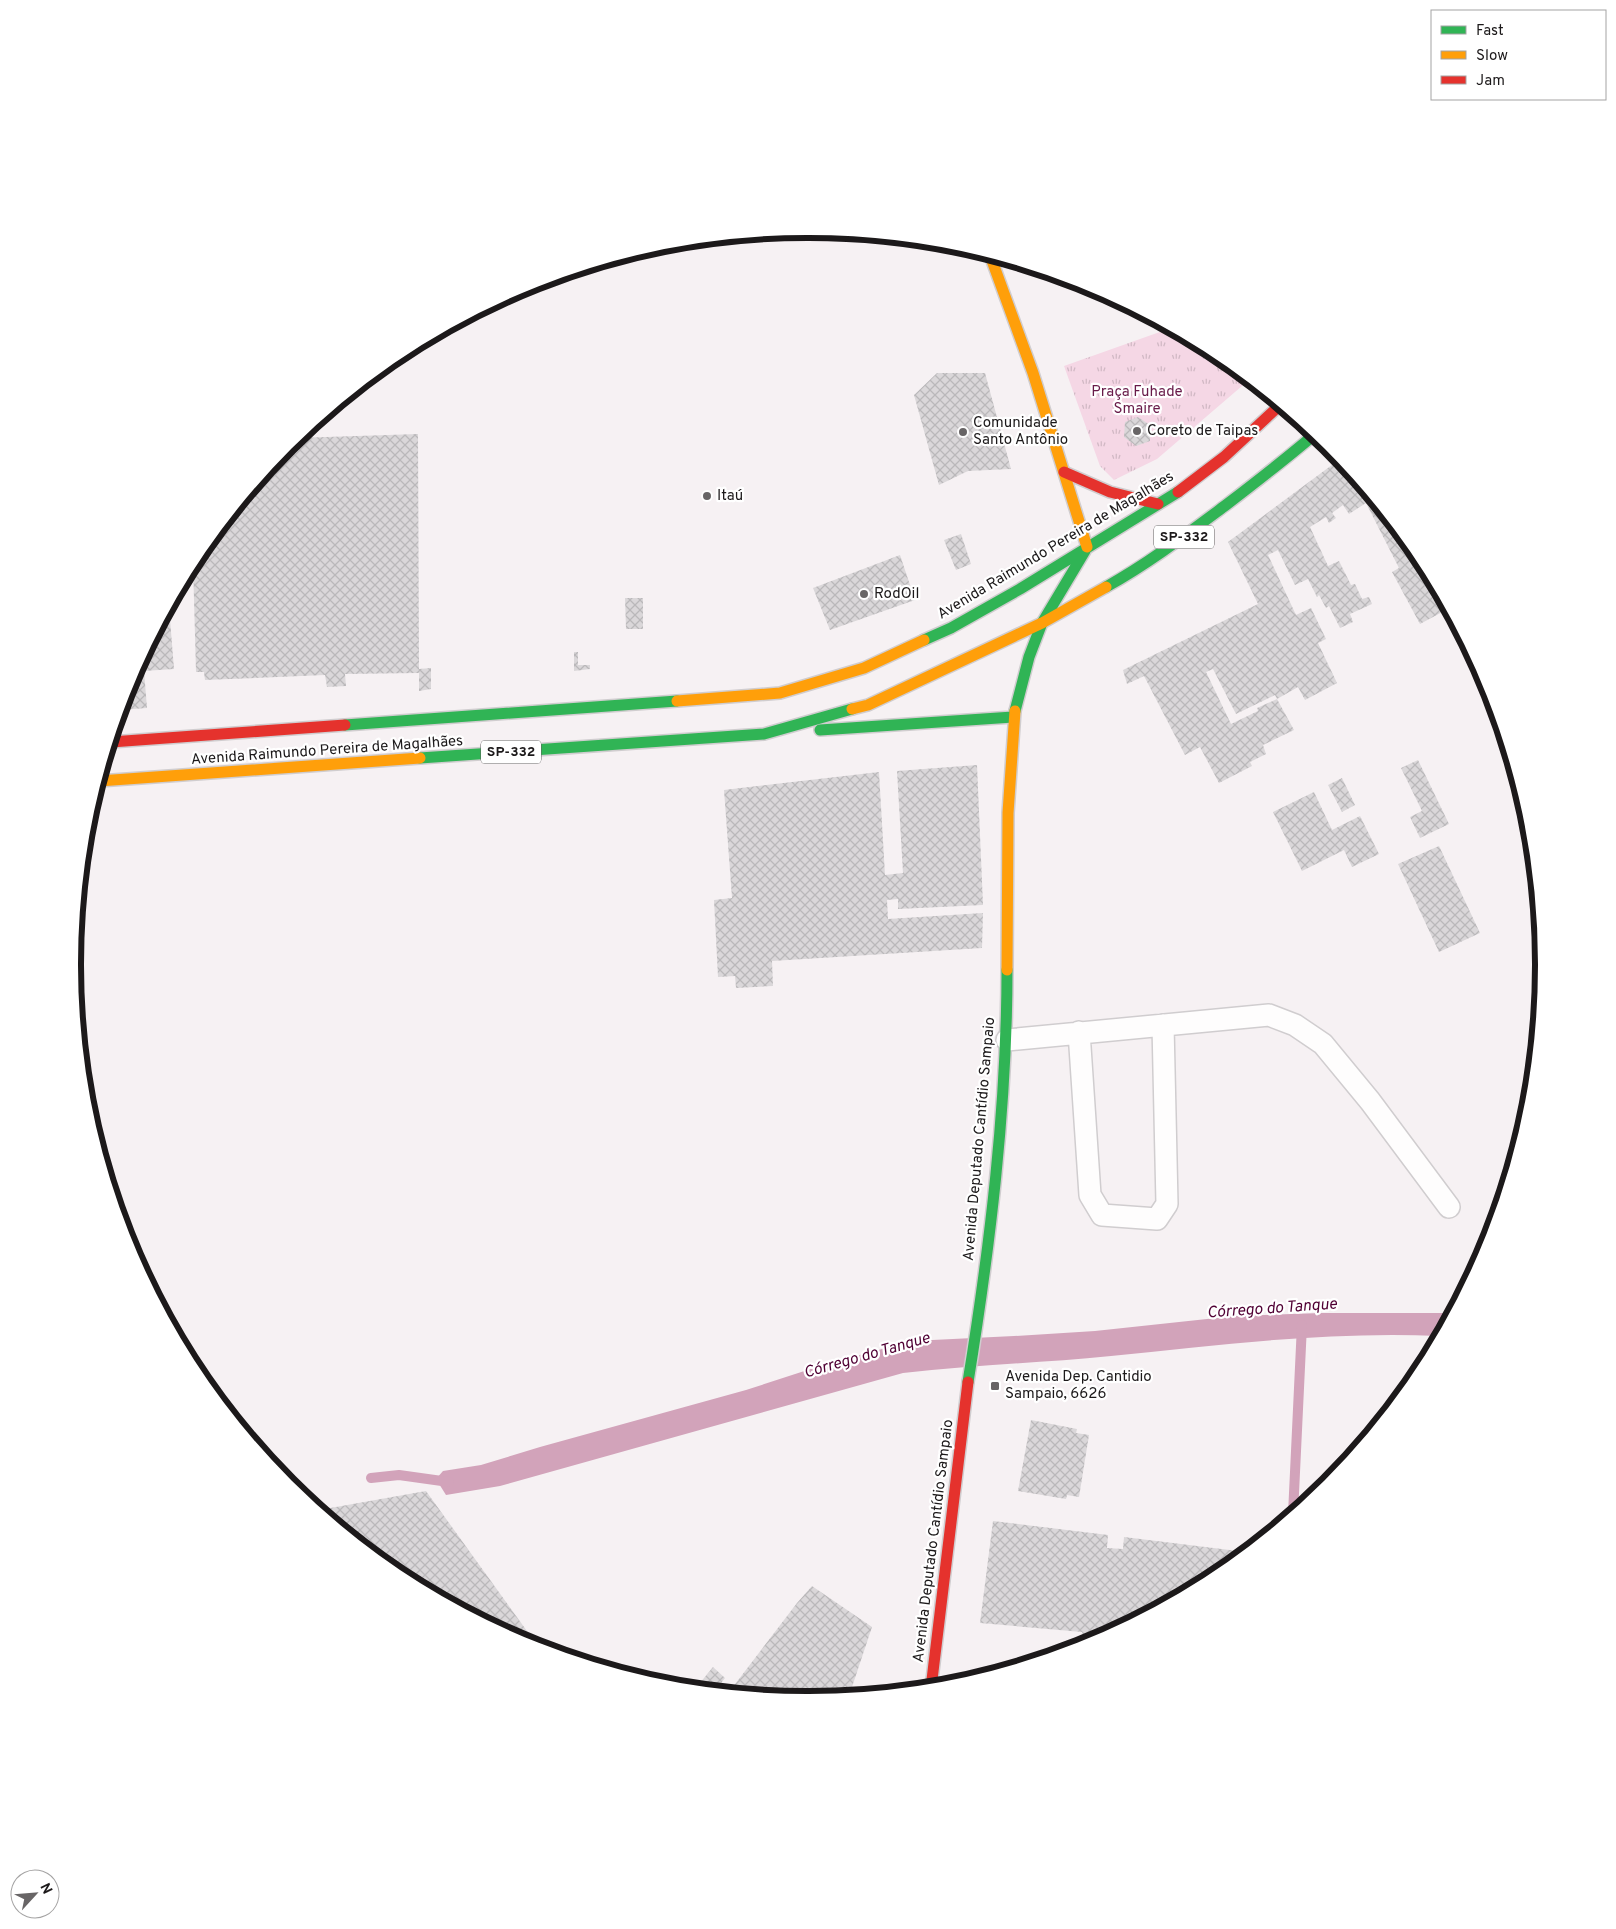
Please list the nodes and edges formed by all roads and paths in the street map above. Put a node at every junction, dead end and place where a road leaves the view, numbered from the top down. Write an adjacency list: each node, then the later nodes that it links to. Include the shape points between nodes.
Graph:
1 (993, 262): 4 (main road)
2 (1276, 409): 5 (main road, Avenida Raimundo Pereira de Magalhães / SP-332, via 1224,457)
3 (1309, 439): 7 (main road, Avenida Raimundo Pereira de Magalhães / SP-332, via 1181,539 1133,572)
4 (1064, 472): 5 (main road, via 1108,493); 6 (main road)
5 (1158, 504): 6 (main road, Avenida Raimundo Pereira de Magalhães / SP-332)
6 (1087, 547): 7 (main road, Avenida Deputado Cantídio Sampaio); 10 (main road, Avenida Raimundo Pereira de Magalhães / SP-332, via 942,632 864,668 780,693)
7 (1042, 624): 8 (main road, Avenida Deputado Cantídio Sampaio, via 1029,657); 9 (main road, Avenida Raimundo Pereira de Magalhães / SP-332, via 868,705)
8 (1013, 718): 9 (main road); 14 (main road, Avenida Deputado Cantídio Sampaio, via 1008,813)
9 (764, 734): 11 (main road, Avenida Raimundo Pereira de Magalhães / SP-332)
10 (117, 742)
11 (105, 781)
12 (1162, 1025): 13 (lane); 13 (lane, via 1167,1204 1157,1219 1102,1215 1090,1195); 15 (lane, via 1269,1015 1295,1025 1323,1044)
13 (1079, 1032): 14 (lane)
14 (1007, 1040): 16 (main road, Avenida Deputado Cantídio Sampaio, via 979,1315)
15 (1449, 1207)
16 (932, 1680)

